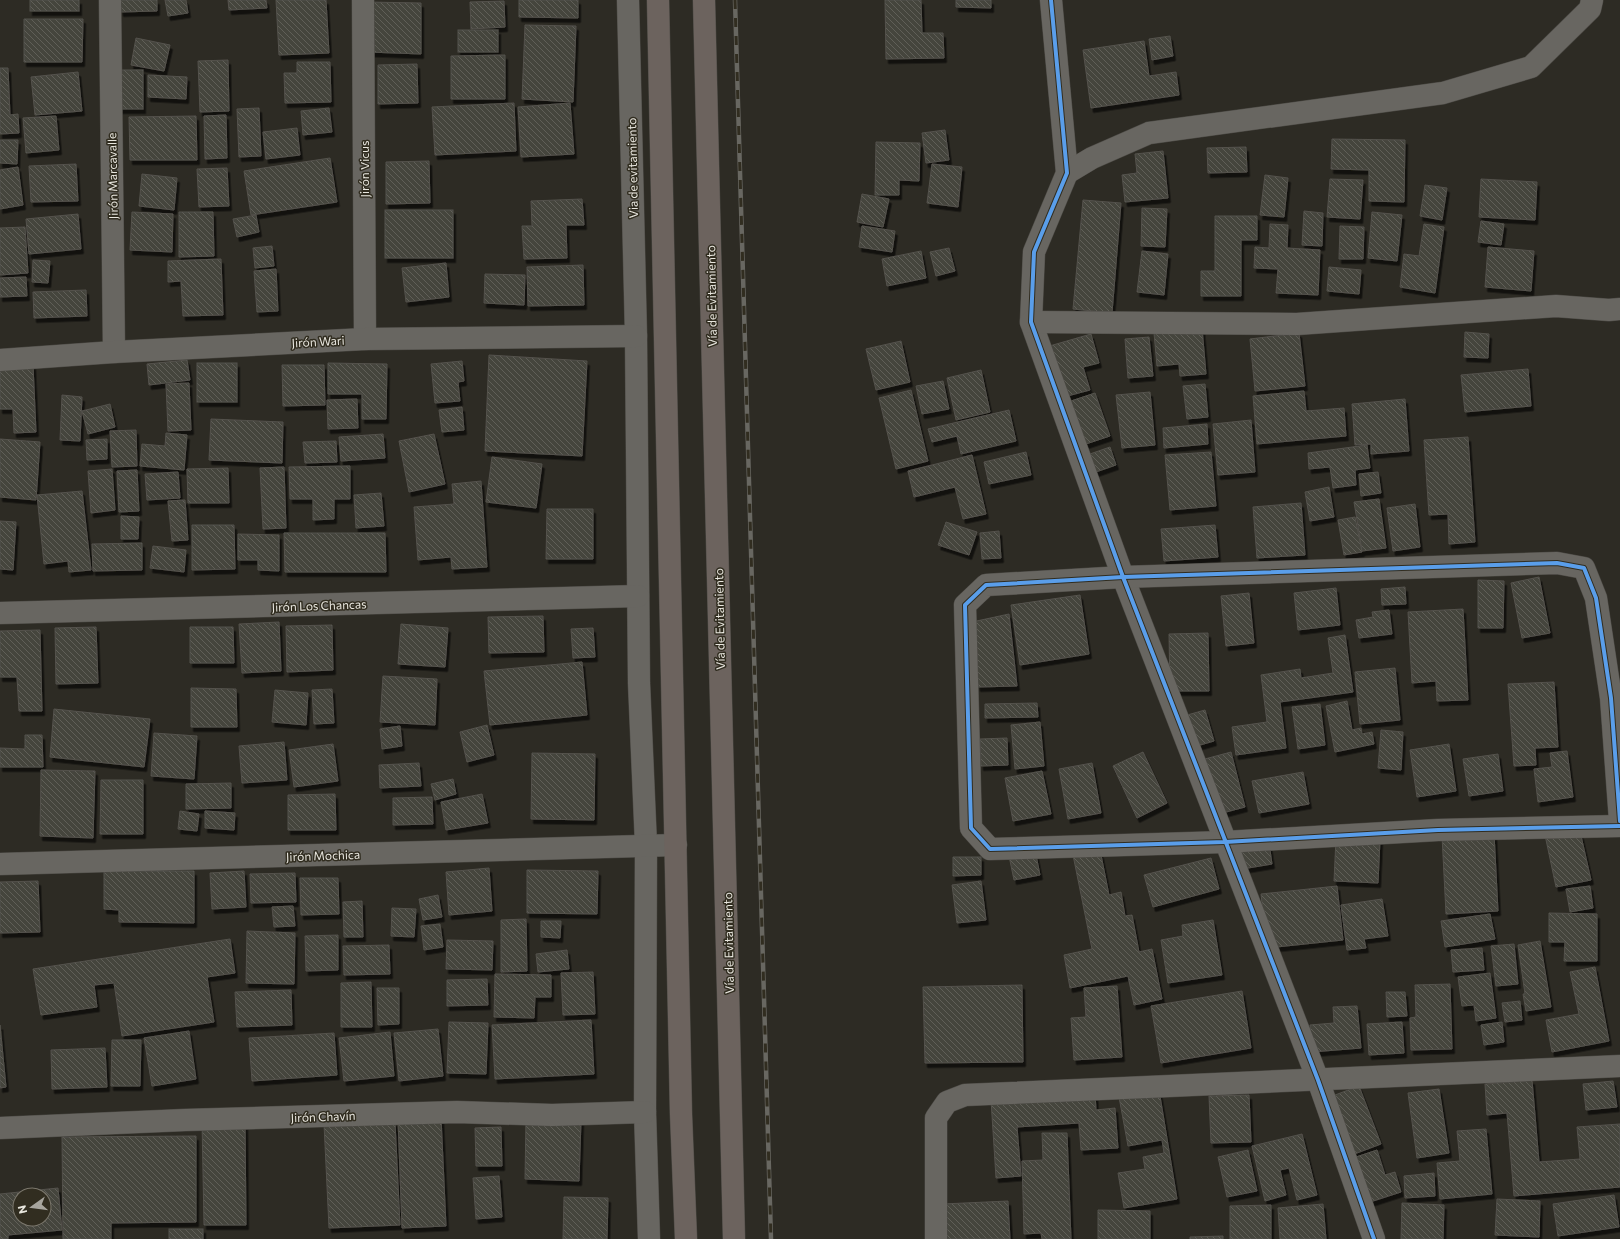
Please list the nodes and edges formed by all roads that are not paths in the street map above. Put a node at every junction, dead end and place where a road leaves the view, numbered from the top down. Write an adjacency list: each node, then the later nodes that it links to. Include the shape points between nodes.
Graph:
1 (110, 0): 13 (street, Jirón Marcavalle)
2 (363, 0): 12 (street, Jirón Vicus)
3 (628, 0): 11 (street, Via de evitamiento)
4 (658, 0): 22 (highway)
5 (704, 0): 31 (highway, Vía de Evitamiento)
6 (1051, 0): 8 (street)
7 (1592, 0): 8 (street, via 1590,9 1531,67 1443,93 1149,133 1092,158)
8 (1067, 173): 10 (street, via 1034,252)
9 (1620, 309): 10 (street, via 1556,306 1297,324)
10 (1031, 322): 15 (street)
11 (636, 336): 12 (street, Jirón Wari); 16 (street, Via de evitamiento)
12 (365, 339): 13 (street, Jirón Wari)
13 (114, 352): 14 (street, Jirón Wari)
14 (0, 360)
15 (1122, 577): 18 (street, via 1557,563 1584,568 1596,598); 21 (street); 21 (street, via 986,585 965,605 971,828 990,849)
16 (638, 596): 17 (street, Jirón Los Chancas); 23 (street, Via de evitamiento)
17 (0, 613)
18 (1616, 696): 19 (street)
19 (1620, 821)
20 (1620, 826): 21 (street, via 1438,830)
21 (1225, 842): 26 (street)
22 (676, 845): 23 (street, Jirón Mochica); 30 (highway)
23 (646, 846): 24 (street, Jirón Mochica); 27 (street, Via de evitamiento)
24 (0, 864)
25 (1620, 1066): 26 (street)
26 (1318, 1080): 32 (street, via 965,1095 947,1102 936,1118); 33 (street)
27 (645, 1112): 28 (street, Jirón Chavín, via 552,1115 449,1112); 29 (street, Via de evitamiento)
28 (0, 1128)
29 (649, 1239)
30 (686, 1239)
31 (734, 1239)
32 (936, 1239)
33 (1374, 1239)

